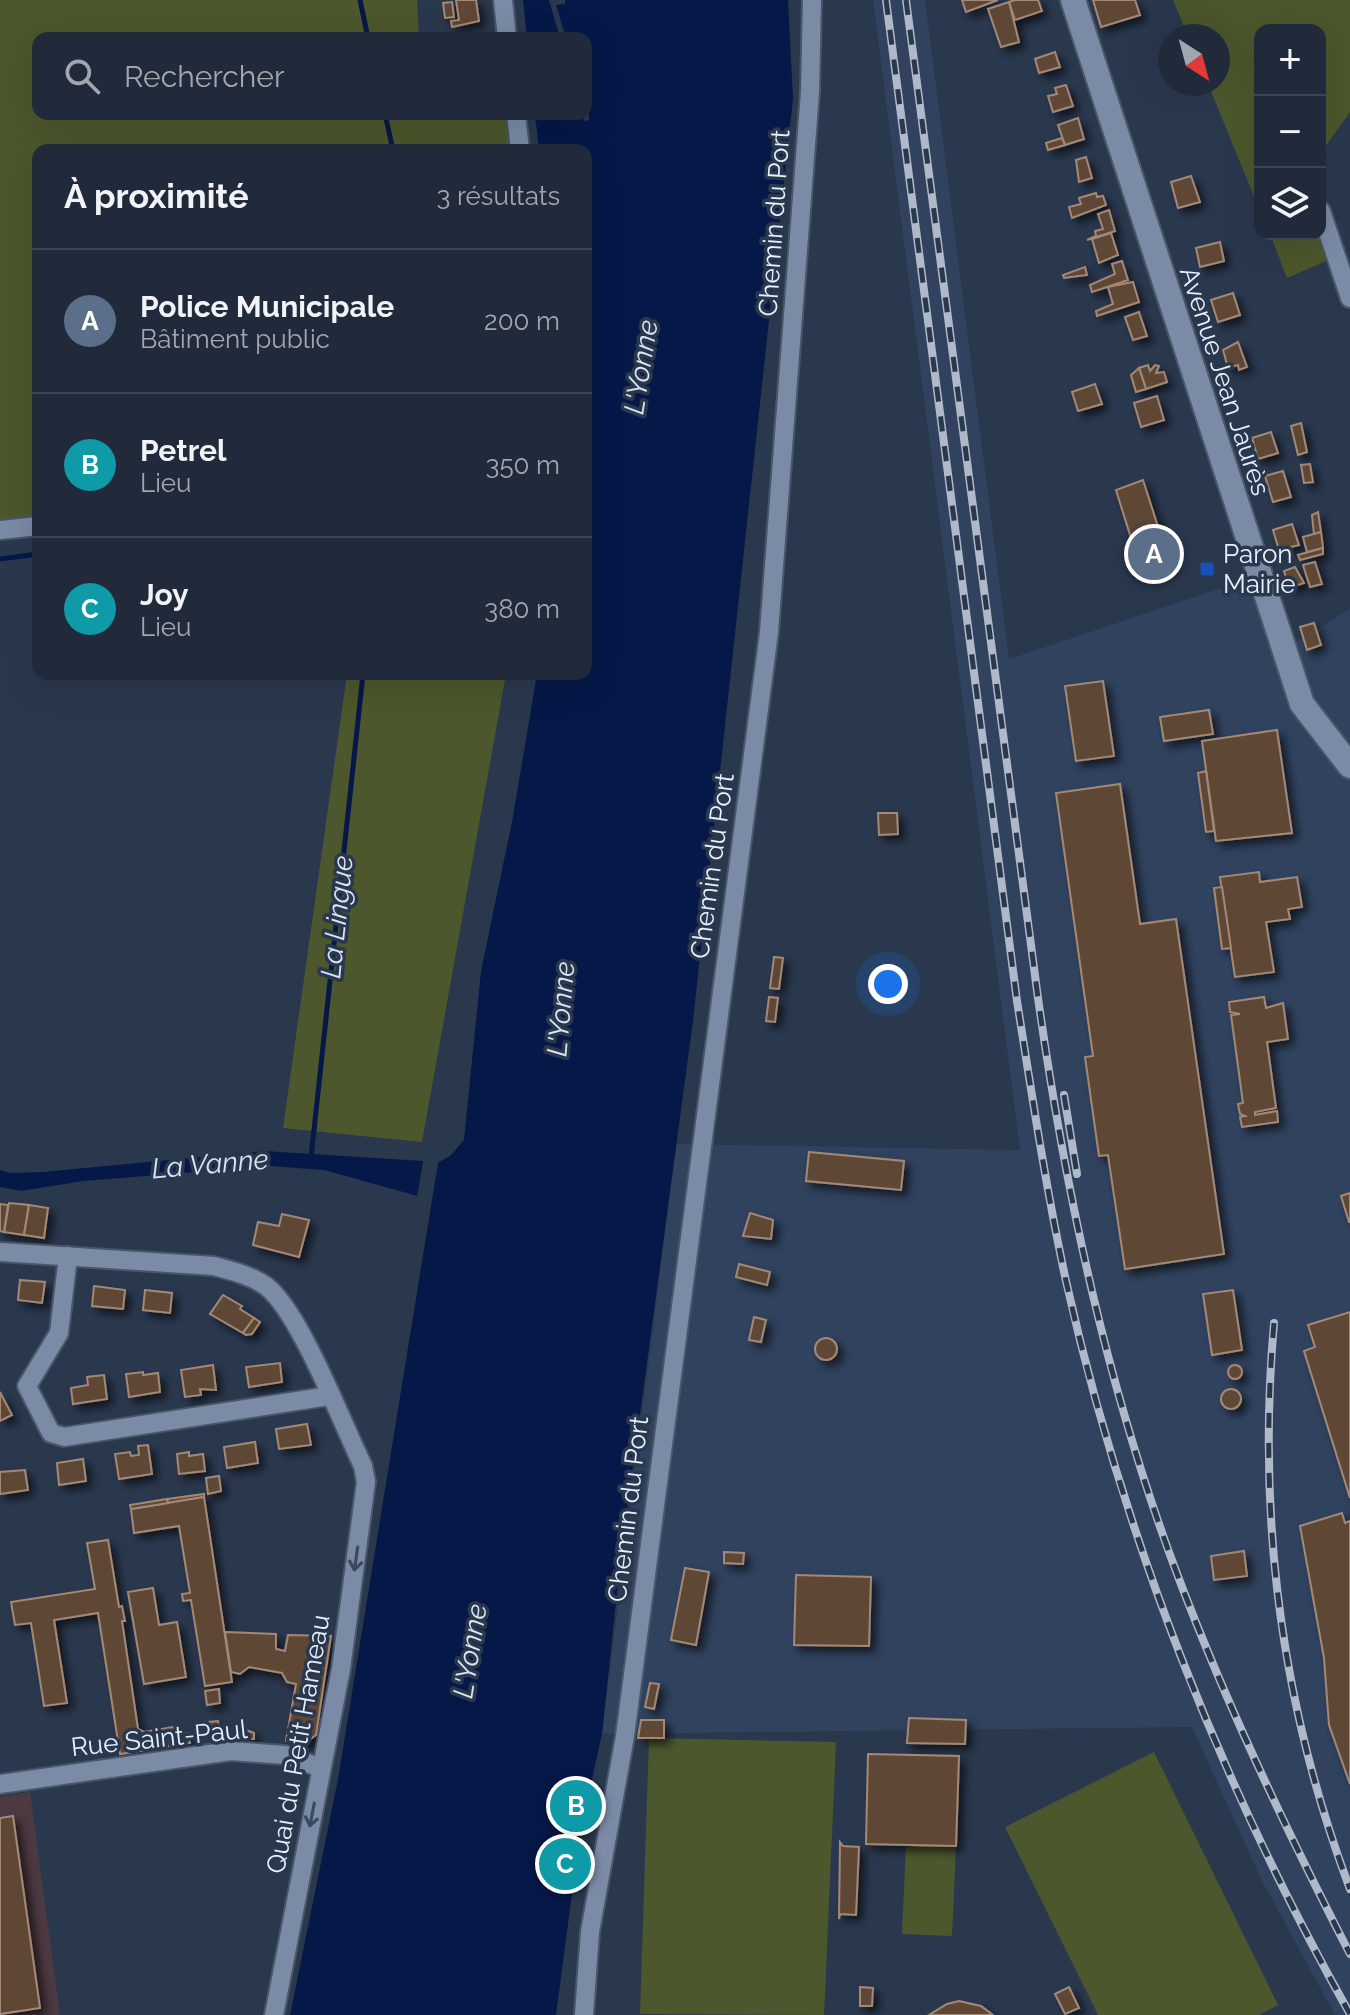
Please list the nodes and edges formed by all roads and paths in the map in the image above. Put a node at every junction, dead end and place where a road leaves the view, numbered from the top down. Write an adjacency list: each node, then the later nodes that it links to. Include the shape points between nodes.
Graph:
1 (503, 0): 4 (street)
2 (812, 0): 18 (street, Chemin du Port, via 810,92 769,632 625,1736 590,1932)
3 (1073, 0): 11 (main road, Avenue Jean Jaurès, via 1302,704)
4 (506, 32)
5 (517, 120): 6 (street)
6 (519, 144)
7 (1326, 226): 8 (street)
8 (1350, 298)
9 (32, 527): 10 (street)
10 (0, 530)
11 (1350, 766)
12 (0, 1252): 13 (street)
13 (68, 1256): 14 (street, via 214,1266 245,1275 284,1304); 14 (street, via 59,1333 27,1386 51,1433 64,1437)
14 (329, 1396): 15 (street, Quai du Petit Hameau, one-way to 15, via 366,1482 341,1669)
15 (321, 1768): 16 (street, Rue Saint-Paul, via 285,1755 231,1751); 17 (street, Quai du Petit Hameau, one-way to 17)
16 (0, 1784)
17 (274, 2015)
18 (584, 2015)

